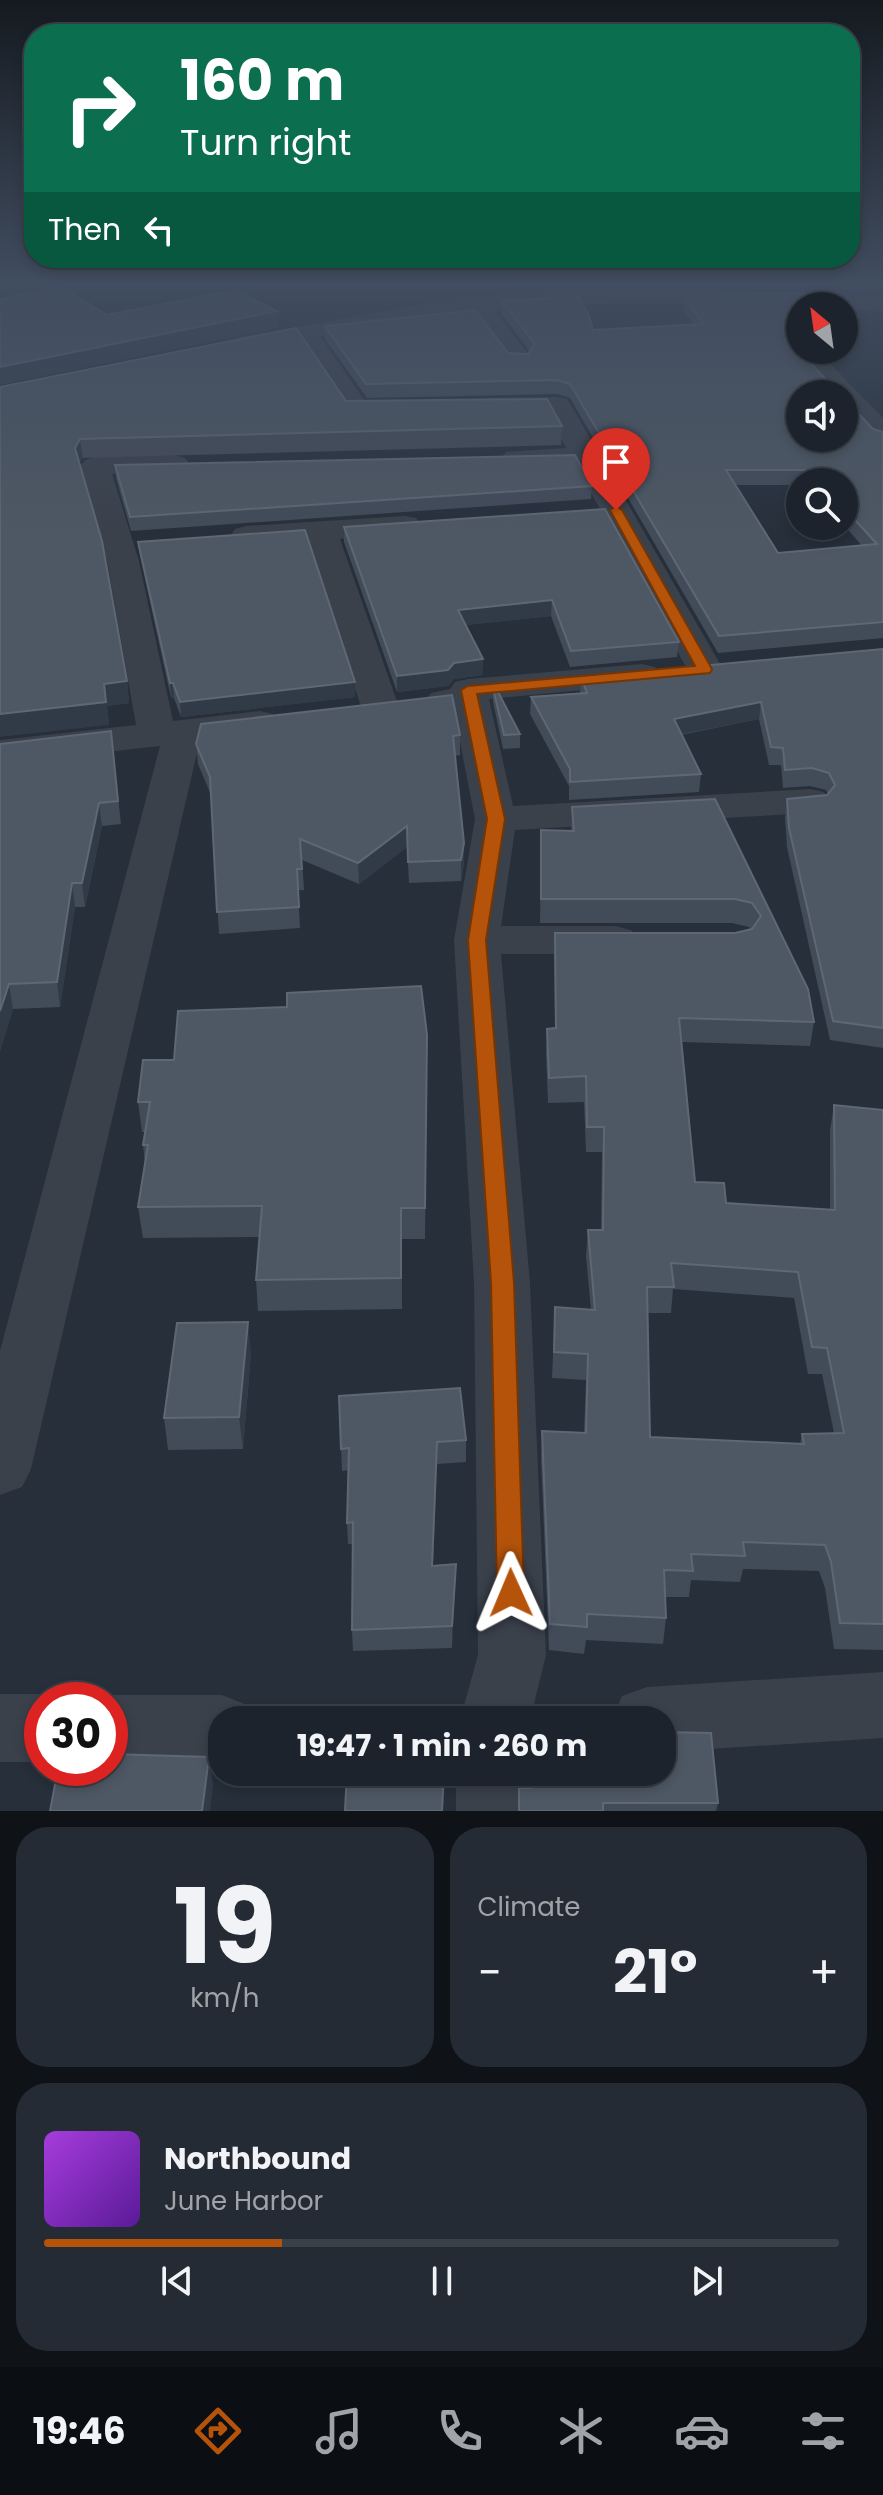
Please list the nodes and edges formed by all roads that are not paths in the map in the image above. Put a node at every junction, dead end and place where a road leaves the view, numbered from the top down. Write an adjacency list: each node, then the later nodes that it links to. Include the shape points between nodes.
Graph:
1 (327, 366): 4 (street, via 357,410)
2 (817, 366): 5 (street)
3 (465, 407): 6 (street, via 557,405)
4 (434, 408)
5 (883, 435)
6 (586, 456): 7 (street); 14 (street, via 600,511 720,668)
7 (491, 458)
8 (206, 464): 13 (street, via 95,466)
9 (430, 523): 10 (street)
10 (321, 531): 11 (street); 14 (street, via 365,709 462,699)
11 (210, 539)
12 (147, 543): 13 (street)
13 (116, 545): 16 (street)
14 (468, 690): 19 (street)
15 (289, 719): 16 (street)
16 (170, 733): 17 (street); 22 (street)
17 (0, 752)
18 (810, 801): 19 (street)
19 (496, 819): 20 (street)
20 (477, 940): 21 (street); 24 (street, via 502,1283 512,1655)
21 (652, 940)
22 (0, 1469)
23 (883, 1705): 25 (street)
24 (499, 1706)
25 (676, 1718)
26 (0, 1728): 27 (street)
27 (24, 1728)
28 (128, 1729): 29 (street)
29 (208, 1729)
30 (492, 1786): 31 (street)
31 (493, 1811)

